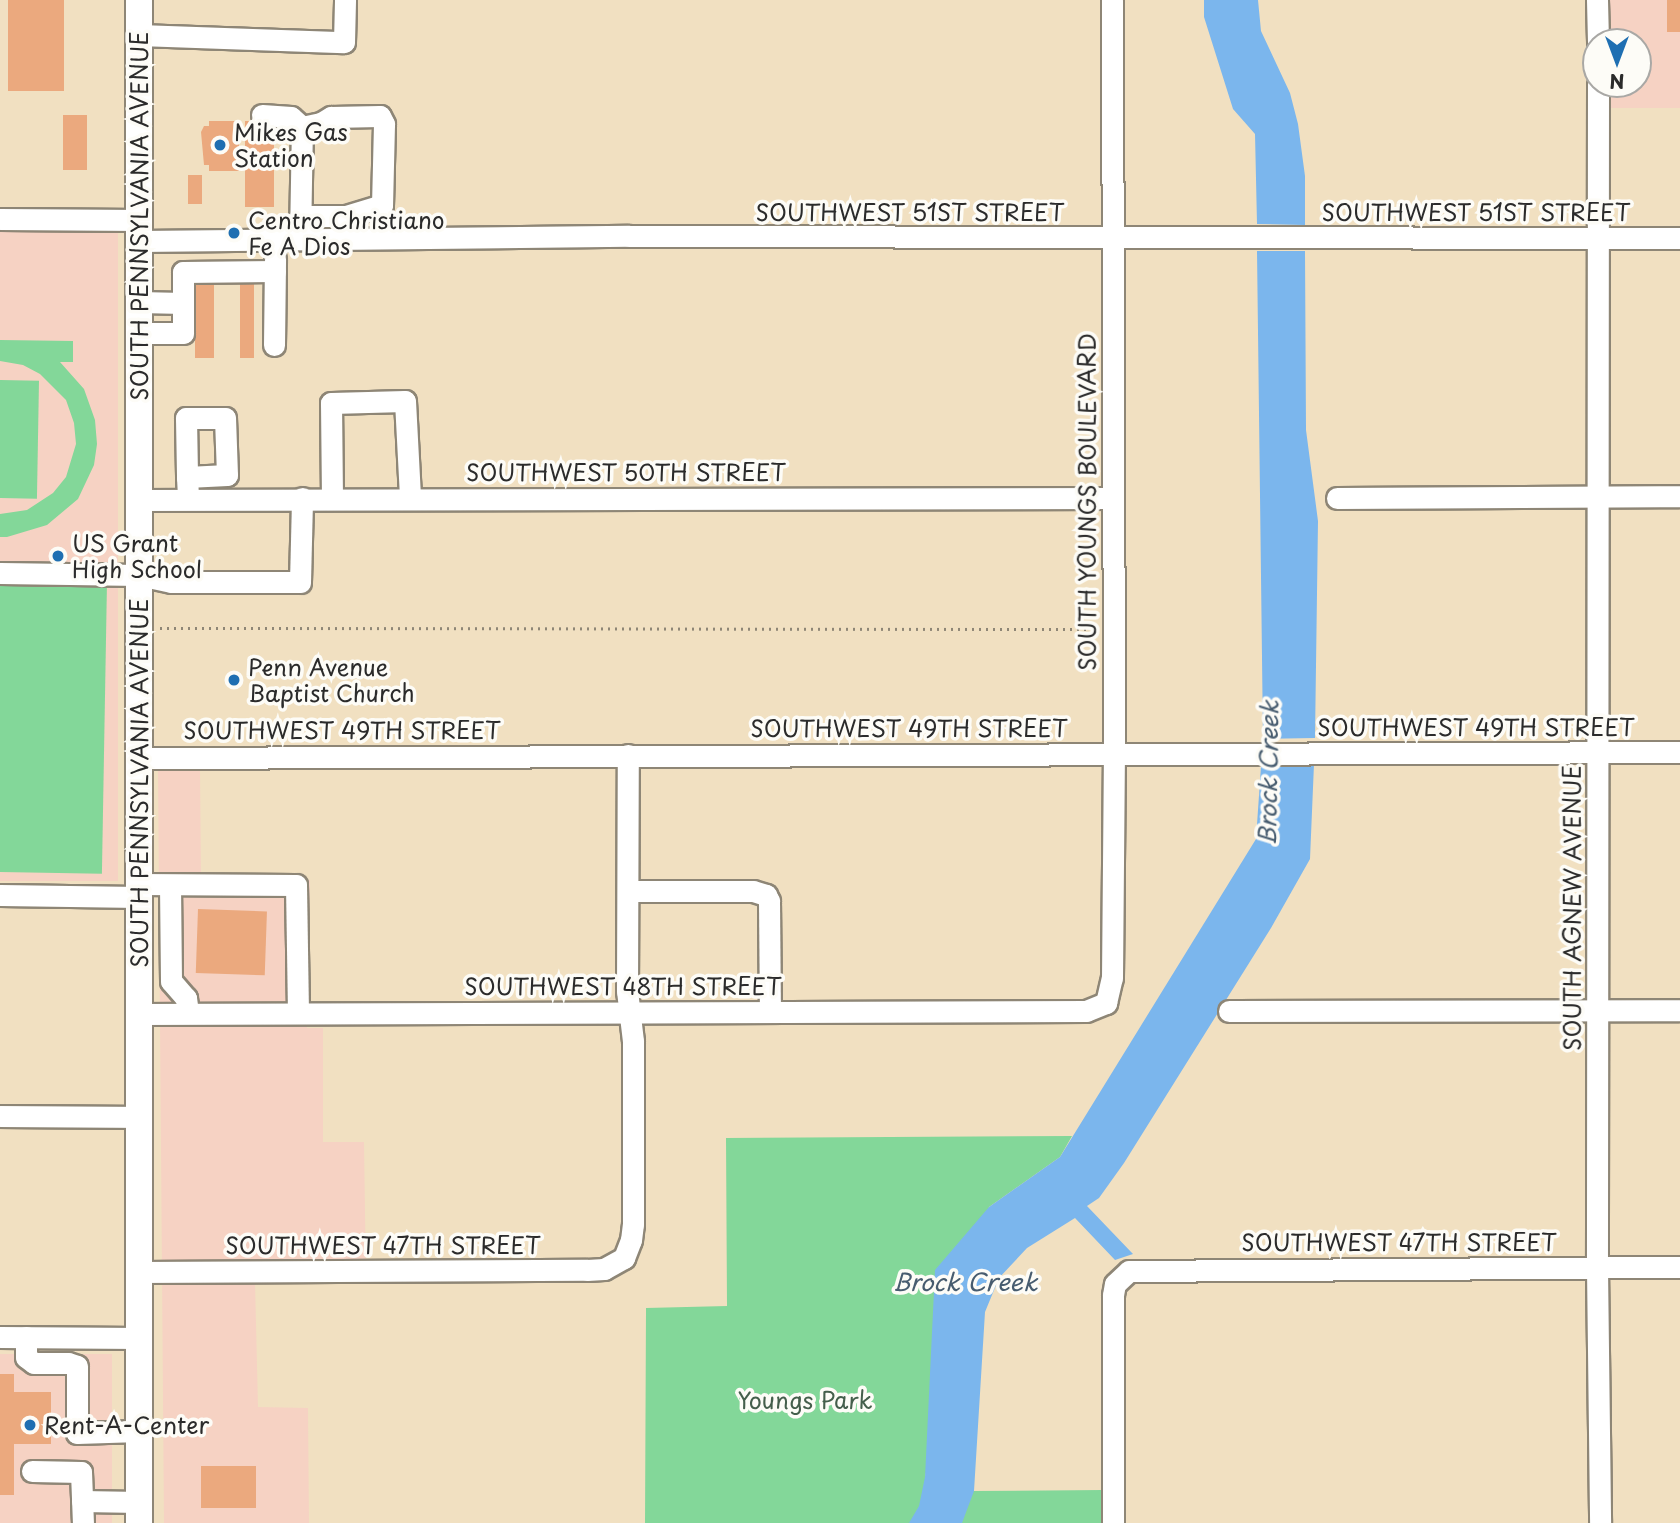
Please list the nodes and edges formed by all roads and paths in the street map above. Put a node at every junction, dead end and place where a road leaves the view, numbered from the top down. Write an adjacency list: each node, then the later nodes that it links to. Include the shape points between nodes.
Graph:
1 (139, 0): 6 (main road, SOUTH PENNSYLVANIA AVENUE)
2 (345, 0): 6 (street, via 344,42)
3 (1112, 0): 18 (street, SOUTH YOUNGS BOULEVARD)
4 (1597, 0): 5 (street)
5 (1598, 28)
6 (139, 35): 13 (main road, SOUTH PENNSYLVANIA AVENUE)
7 (1598, 98): 19 (street, SOUTH AGNEW AVENUE)
8 (262, 114): 9 (street, via 291,117)
9 (302, 127): 10 (street); 11 (street, via 343,116 380,116 384,124 382,205)
10 (300, 216): 11 (street); 16 (street)
11 (347, 216): 17 (street)
12 (0, 219): 13 (street, SOUTHWEST 51ST STREET)
13 (139, 230): 20 (street, SOUTHWEST 51ST STREET); 23 (main road, SOUTH PENNSYLVANIA AVENUE)
14 (1680, 238): 19 (street, SOUTHWEST 51ST STREET)
15 (275, 239): 16 (street, SOUTHWEST 51ST STREET); 20 (street, SOUTHWEST 51ST STREET); 21 (street)
16 (300, 239): 17 (street, SOUTHWEST 51ST STREET)
17 (346, 239): 18 (street, SOUTHWEST 51ST STREET)
18 (1113, 239): 19 (street, SOUTHWEST 51ST STREET); 33 (street, SOUTH YOUNGS BOULEVARD)
19 (1597, 239): 29 (street, SOUTH AGNEW AVENUE)
20 (232, 240): 22 (street)
21 (275, 271): 22 (street); 26 (street)
22 (232, 272): 24 (street, via 183,272)
23 (139, 302): 24 (street); 25 (main road, SOUTH PENNSYLVANIA AVENUE)
24 (183, 303): 25 (street, via 183,333)
25 (139, 334): 36 (main road, SOUTH PENNSYLVANIA AVENUE)
26 (274, 345)
27 (187, 477): 35 (street)
28 (1680, 496): 29 (street)
29 (1598, 497): 34 (street); 43 (street, SOUTH AGNEW AVENUE)
30 (302, 498): 31 (street, SOUTHWEST 50TH STREET); 35 (street, SOUTHWEST 50TH STREET); 38 (street, via 300,582 171,582)
31 (332, 498): 32 (street, SOUTHWEST 50TH STREET); 32 (street, via 331,403 405,401)
32 (410, 498): 33 (street, SOUTHWEST 50TH STREET)
33 (1113, 498): 40 (street, SOUTH YOUNGS BOULEVARD)
34 (1337, 498)
35 (188, 499): 36 (street, SOUTHWEST 50TH STREET)
36 (139, 500): 38 (main road, SOUTH PENNSYLVANIA AVENUE)
37 (0, 573): 38 (street)
38 (139, 575): 39 (main road, SOUTH PENNSYLVANIA AVENUE)
39 (139, 628): 40 (path); 45 (main road, SOUTH PENNSYLVANIA AVENUE)
40 (1113, 629): 42 (street, SOUTH YOUNGS BOULEVARD)
41 (1680, 752): 43 (street, SOUTHWEST 49TH STREET)
42 (1114, 754): 43 (street, SOUTHWEST 49TH STREET); 44 (street, SOUTHWEST 49TH STREET); 50 (street, SOUTH YOUNGS BOULEVARD, via 1112,978)
43 (1598, 754): 51 (street, SOUTH AGNEW AVENUE)
44 (628, 755): 45 (street, SOUTHWEST 49TH STREET); 48 (street)
45 (139, 758): 47 (main road, SOUTH PENNSYLVANIA AVENUE)
46 (170, 885): 47 (street); 54 (street, via 296,885); 57 (street, via 171,981 186,998)
47 (139, 890): 49 (street); 58 (main road, SOUTH PENNSYLVANIA AVENUE)
48 (628, 891): 55 (street); 56 (street, via 753,891 766,895)
49 (0, 895)
50 (1106, 1003): 56 (street, SOUTHWEST 48TH STREET, via 1086,1011)
51 (1598, 1010): 52 (street); 53 (street); 62 (street, SOUTH AGNEW AVENUE)
52 (1680, 1010)
53 (1229, 1011)
54 (298, 1012): 55 (street, SOUTHWEST 48TH STREET); 57 (street, SOUTHWEST 48TH STREET)
55 (630, 1012): 56 (street, SOUTHWEST 48TH STREET); 63 (street, SOUTHWEST 47TH STREET, via 633,1224 624,1258 604,1269)
56 (770, 1012)
57 (188, 1013): 58 (street, SOUTHWEST 48TH STREET)
58 (139, 1014): 60 (main road, SOUTH PENNSYLVANIA AVENUE)
59 (0, 1116): 60 (street)
60 (139, 1117): 63 (main road, SOUTH PENNSYLVANIA AVENUE)
61 (1680, 1267): 62 (street, SOUTHWEST 47TH STREET)
62 (1597, 1268): 72 (street, SOUTHWEST 47TH STREET, via 1142,1269 1120,1276 1113,1295); 73 (street, SOUTH AGNEW AVENUE)
63 (139, 1272): 66 (main road, SOUTH PENNSYLVANIA AVENUE)
64 (0, 1337): 65 (street)
65 (26, 1337): 66 (street); 67 (street, via 26,1357 34,1363 77,1366 77,1433)
66 (139, 1338): 67 (main road, SOUTH PENNSYLVANIA AVENUE)
67 (139, 1431): 70 (main road, SOUTH PENNSYLVANIA AVENUE)
68 (32, 1471): 69 (street, via 81,1472)
69 (82, 1501): 70 (street); 71 (street)
70 (139, 1512)
71 (83, 1523)
72 (1113, 1523)
73 (1600, 1523)

